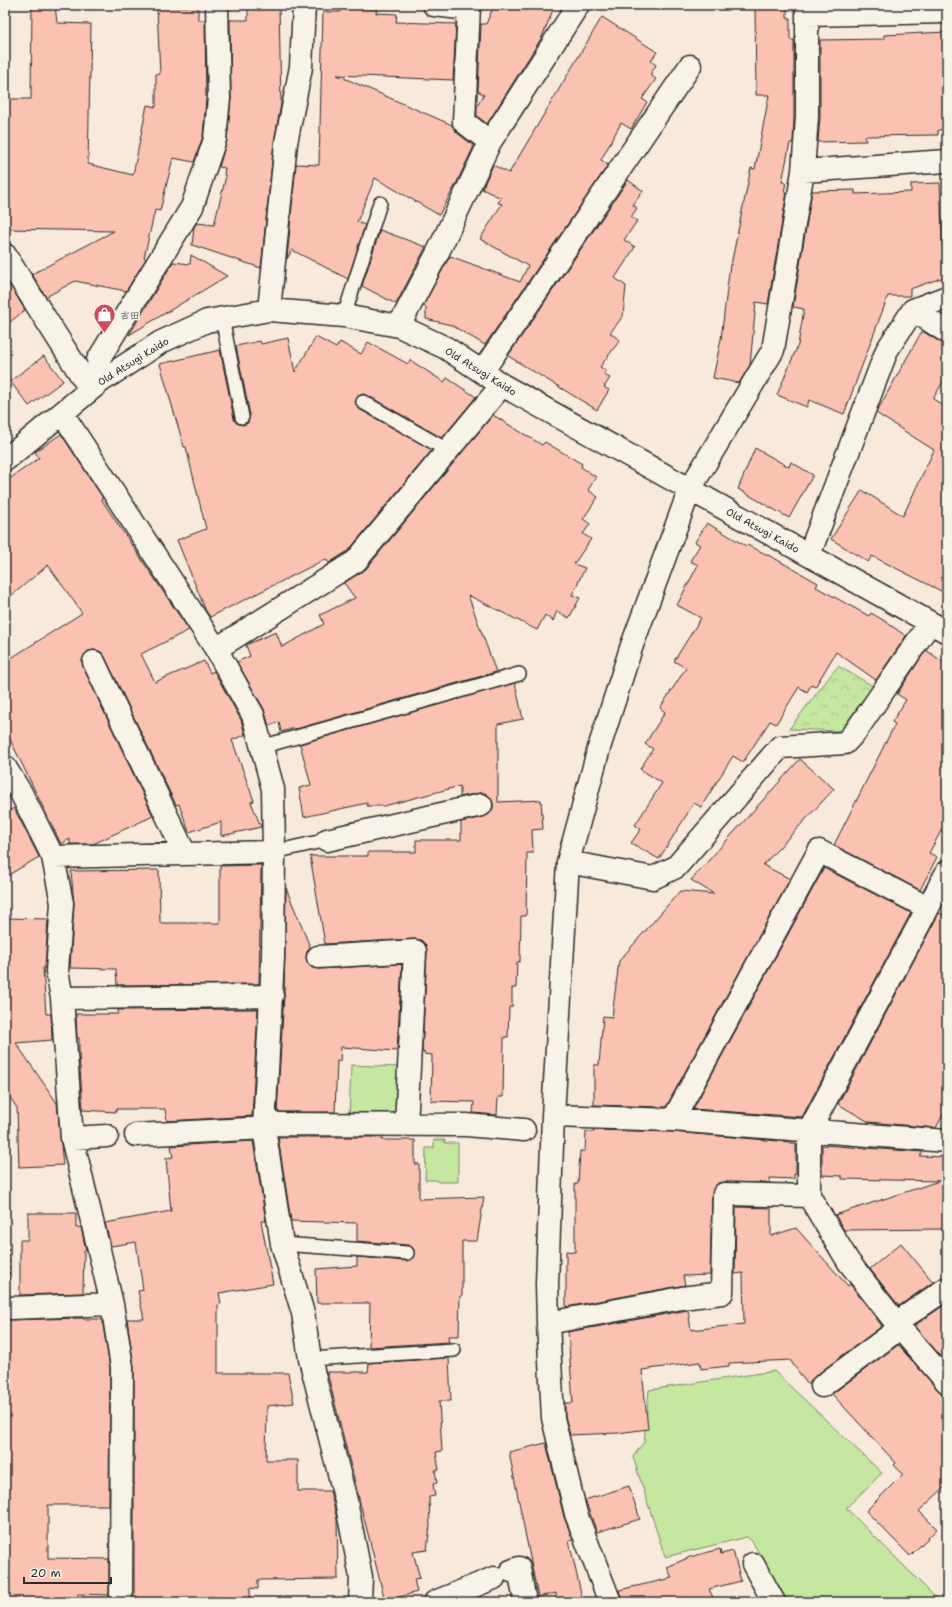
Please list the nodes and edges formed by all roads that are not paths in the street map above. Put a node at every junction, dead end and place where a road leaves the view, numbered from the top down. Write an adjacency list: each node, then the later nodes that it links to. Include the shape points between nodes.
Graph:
1 (217, 5): 22 (street, via 219,98 215,139 192,207 98,360)
2 (304, 5): 15 (street, via 301,67 286,143)
3 (434, 5): 5 (street)
4 (578, 5): 9 (street)
5 (469, 7): 9 (street, via 464,122)
6 (807, 10): 7 (street); 11 (street, via 807,117)
7 (947, 12)
8 (690, 66): 21 (street)
9 (490, 142): 19 (street, via 438,252)
10 (947, 161): 11 (street)
11 (803, 171): 29 (street, via 773,350)
12 (380, 203): 17 (lane)
13 (9, 269): 22 (street)
14 (947, 297): 16 (street)
15 (269, 310): 17 (street, Old Atsugi Kaido); 18 (street, Old Atsugi Kaido)
16 (913, 310): 20 (street); 30 (street, via 886,350)
17 (344, 316): 19 (street, Old Atsugi Kaido)
18 (222, 318): 22 (street, Old Atsugi Kaido, via 207,321 161,342); 26 (lane)
19 (399, 326): 21 (street, Old Atsugi Kaido, via 446,348)
20 (947, 332)
21 (482, 372): 23 (street, Old Atsugi Kaido)
22 (95, 385): 25 (street, Old Atsugi Kaido)
23 (502, 385): 27 (street); 29 (street, Old Atsugi Kaido)
24 (363, 402): 27 (lane)
25 (62, 413): 28 (street, Old Atsugi Kaido); 32 (street)
26 (242, 417)
27 (447, 450): 32 (street, via 356,561)
28 (5, 460)
29 (690, 489): 30 (street, Old Atsugi Kaido); 43 (street, via 631,648 599,748)
30 (809, 555): 31 (street, Old Atsugi Kaido)
31 (938, 627): 43 (street, via 845,743 780,746 676,867 653,878)
32 (216, 649): 35 (street, via 253,715)
33 (94, 662): 41 (street)
34 (519, 674): 35 (lane)
35 (261, 746): 40 (street, via 272,788)
36 (5, 767): 37 (street)
37 (13, 796): 42 (street)
38 (481, 805): 39 (street)
39 (327, 840): 40 (lane)
40 (274, 852): 41 (street); 47 (street)
41 (185, 854): 42 (street)
42 (53, 857): 48 (street, via 62,903 56,971)
43 (568, 862): 49 (street)
44 (947, 872): 45 (street)
45 (928, 908): 50 (street, via 819,851); 54 (street)
46 (318, 958): 51 (street, via 415,951)
47 (272, 996): 48 (street); 52 (street)
48 (62, 998): 57 (street)
49 (553, 1116): 50 (street); 65 (street)
50 (673, 1120): 54 (street)
51 (406, 1125): 52 (street, via 276,1124); 53 (street, via 466,1125)
52 (264, 1128): 55 (street); 60 (street)
53 (524, 1130)
54 (809, 1131): 58 (street); 59 (street)
55 (136, 1135)
56 (107, 1136): 57 (street)
57 (72, 1138): 63 (street)
58 (947, 1140)
59 (809, 1196): 65 (street, via 724,1194 722,1293); 66 (street, via 848,1261)
60 (282, 1244): 61 (lane); 68 (street, via 303,1313)
61 (407, 1253)
62 (947, 1288): 66 (street)
63 (112, 1304): 64 (street); 73 (street, via 122,1367)
64 (10, 1308)
65 (548, 1323): 77 (street, via 553,1418 576,1514)
66 (898, 1325): 69 (street); 70 (street)
67 (454, 1350): 68 (lane)
68 (310, 1358): 74 (street, via 346,1501 361,1577)
69 (947, 1382)
70 (822, 1386)
71 (753, 1564): 72 (street)
72 (766, 1600)
73 (121, 1602)
74 (360, 1602)
75 (436, 1602): 76 (street, via 518,1568)
76 (525, 1602)
77 (610, 1602)

